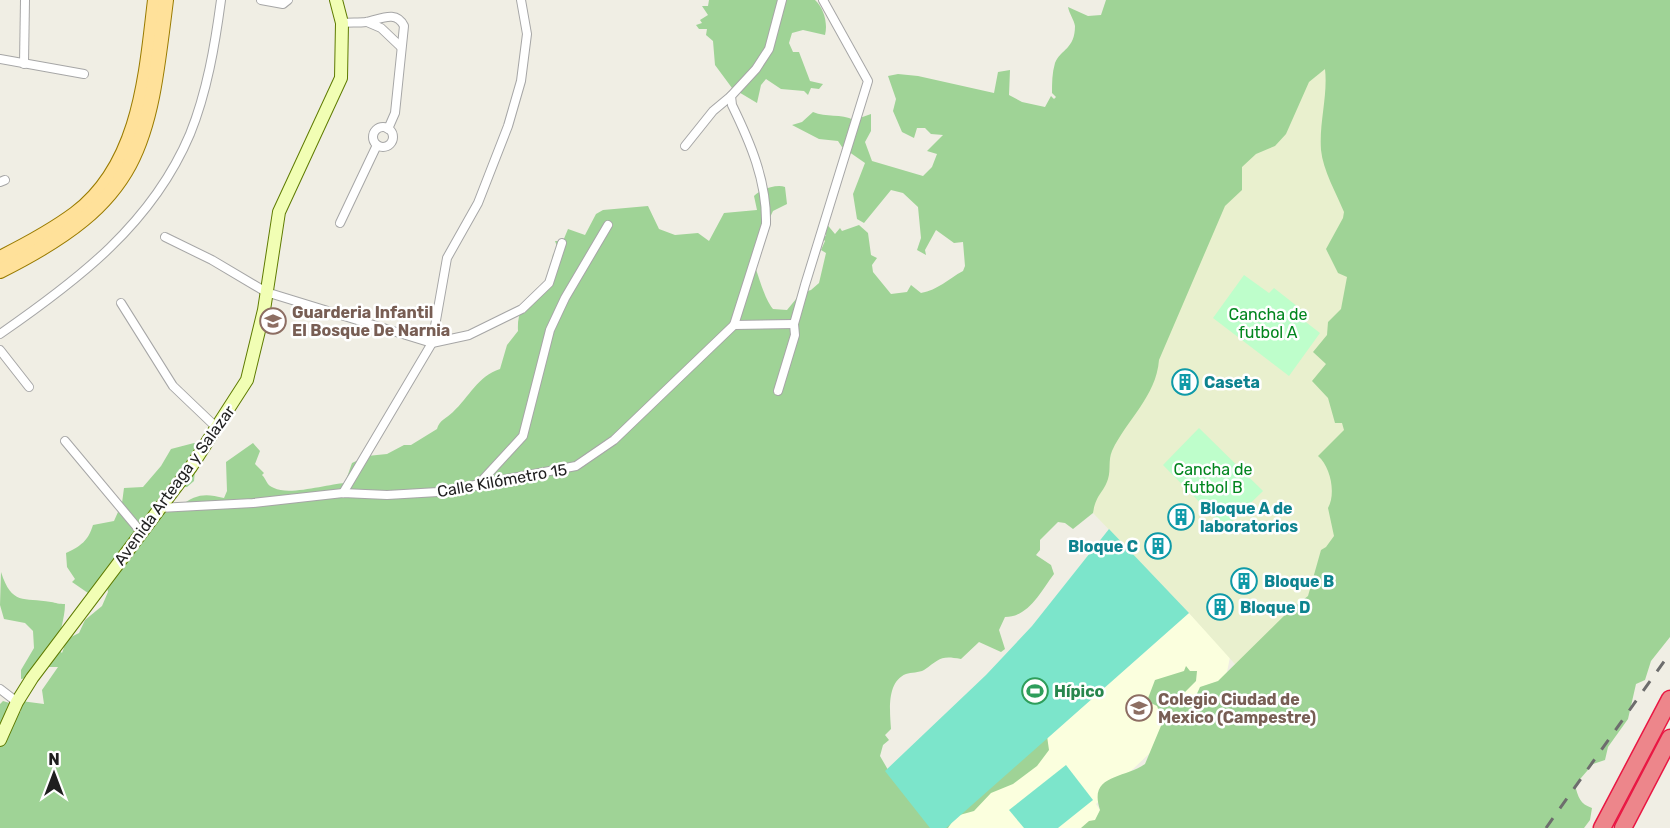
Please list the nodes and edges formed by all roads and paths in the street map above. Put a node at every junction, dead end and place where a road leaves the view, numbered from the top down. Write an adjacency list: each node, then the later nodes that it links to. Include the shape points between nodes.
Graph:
1 (25, 0): 15 (street)
2 (155, 0): 25 (main road, via 144,87 123,153 81,209)
3 (166, 0): 26 (main road, via 149,118 121,180 80,224 46,248)
4 (221, 0): 31 (street, via 203,95 190,134 140,218 101,259)
5 (261, 0): 6 (street, via 283,4)
6 (288, 0)
7 (336, 0): 11 (street, Avenida Arteaga y Salazar)
8 (521, 0): 32 (street, via 526,34 521,81 478,203 447,258)
9 (782, 0): 17 (street, via 769,49)
10 (823, 0): 29 (street, via 868,81)
11 (342, 22): 12 (street); 27 (street, Avenida Arteaga y Salazar, via 341,78 279,212)
12 (367, 22): 13 (street, via 381,28); 13 (street, via 381,16 402,21 405,33)
13 (401, 47): 18 (street, via 395,113)
14 (0, 59): 15 (street)
15 (24, 64): 16 (street)
16 (84, 74)
17 (731, 96): 20 (street, via 713,111); 30 (street, via 754,154 766,212 766,224)
18 (388, 129): 19 (street, via 375,131); 19 (street, via 391,142 387,146)
19 (377, 145): 21 (street)
20 (685, 146)
21 (340, 223)
22 (608, 225): 38 (street, via 550,330 523,436)
23 (165, 237): 27 (street)
24 (562, 243): 32 (street, via 549,283 522,309 469,334)
25 (0, 258)
26 (0, 272)
27 (266, 292): 32 (street); 36 (street, Avenida Arteaga y Salazar, via 248,380)
28 (121, 303): 36 (street, via 173,386)
29 (794, 324): 30 (street); 35 (street, via 795,335)
30 (734, 325): 38 (street, Calle Kilómetro 15, via 614,440 576,466)
31 (0, 334)
32 (432, 343): 39 (street)
33 (0, 350): 34 (street)
34 (29, 387)
35 (778, 391)
36 (217, 428): 40 (street, Avenida Arteaga y Salazar)
37 (65, 441): 41 (street)
38 (477, 486): 39 (street, Calle Kilómetro 15, via 387,495)
39 (343, 493): 40 (street, Calle Kilómetro 15)
40 (159, 508): 41 (street, Avenida Arteaga y Salazar)
41 (141, 532): 44 (street, Avenida Arteaga y Salazar)
42 (0, 689): 44 (street)
43 (1670, 699): 47 (highway)
44 (17, 702): 46 (street, Avenida Arteaga y Salazar)
45 (1670, 738): 48 (highway)
46 (0, 740)
47 (1602, 828)
48 (1623, 828)

